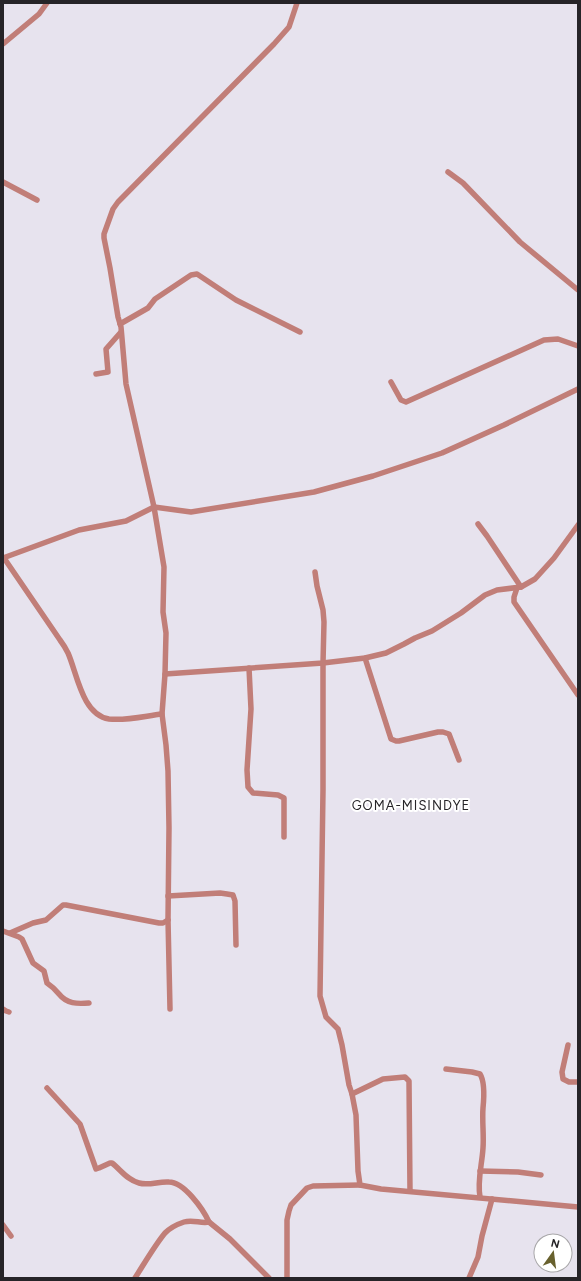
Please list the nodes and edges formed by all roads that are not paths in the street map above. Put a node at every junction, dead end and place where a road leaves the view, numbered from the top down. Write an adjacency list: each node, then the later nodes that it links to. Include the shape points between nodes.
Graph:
1 (47, 3): 3 (street, via 39,14)
2 (297, 3): 8 (street, via 289,27 274,44 115,206 104,238)
3 (3, 44)
4 (448, 172): 7 (street, via 463,183 520,242)
5 (3, 182): 6 (street)
6 (37, 200)
7 (578, 290)
8 (120, 324): 9 (street); 10 (street, via 197,274 236,300)
9 (121, 332): 12 (street, via 106,349 108,372); 15 (street, via 126,384)
10 (300, 332)
11 (578, 346): 13 (street, via 558,340 544,340 406,402 401,400)
12 (96, 374)
13 (391, 382)
14 (578, 389): 15 (street, via 442,453 344,485 191,512)
15 (154, 507): 18 (street, via 126,521 79,530); 24 (street, via 164,567)
16 (478, 524): 20 (street)
17 (578, 525): 20 (street, via 535,579)
18 (4, 558): 26 (street, via 60,640 68,654 81,691 94,711 109,719)
19 (315, 572): 22 (street, via 323,610)
20 (519, 587): 21 (street, via 497,590 485,595 432,631 394,650); 25 (street, via 514,602)
21 (365, 658): 22 (street); 27 (street, via 391,739 399,741 443,732 449,734)
22 (323, 662): 23 (street); 42 (street, via 320,996 326,1017 338,1028)
23 (249, 668): 24 (street); 28 (street, via 251,709 248,787 252,793 278,795 284,798)
24 (165, 674): 26 (street)
25 (578, 695)
26 (162, 714): 29 (street, via 168,771)
27 (460, 760)
28 (284, 837)
29 (168, 896): 30 (street); 33 (street, via 233,895)
30 (168, 920): 32 (street, via 163,923 152,922 63,905 46,920); 36 (street)
31 (3, 931): 32 (street)
32 (10, 933): 34 (street, via 22,939 34,963 44,971 47,983 61,996 72,1003)
33 (236, 945)
34 (88, 1003)
35 (3, 1009): 37 (street)
36 (170, 1010)
37 (9, 1012)
38 (568, 1045): 40 (street, via 562,1076 569,1082)
39 (446, 1069): 43 (street, via 472,1072 480,1074 483,1078 484,1141)
40 (578, 1082)
41 (47, 1088): 50 (street, via 80,1124 96,1169 110,1162 130,1180 139,1183 176,1183 204,1211)
42 (352, 1094): 45 (street, via 356,1115); 46 (street, via 383,1079 405,1077 409,1081)
43 (480, 1171): 44 (street); 47 (street)
44 (541, 1175)
45 (360, 1185): 46 (street); 55 (street, via 313,1186 307,1188 291,1205 287,1220)
46 (410, 1191): 47 (street)
47 (480, 1197): 48 (street)
48 (492, 1199): 49 (street); 56 (street, via 478,1257)
49 (578, 1208)
50 (209, 1222): 53 (street, via 186,1221 170,1229); 54 (street)
51 (3, 1225): 52 (street)
52 (11, 1236)
53 (135, 1278)
54 (269, 1278)
55 (287, 1278)
56 (470, 1278)

